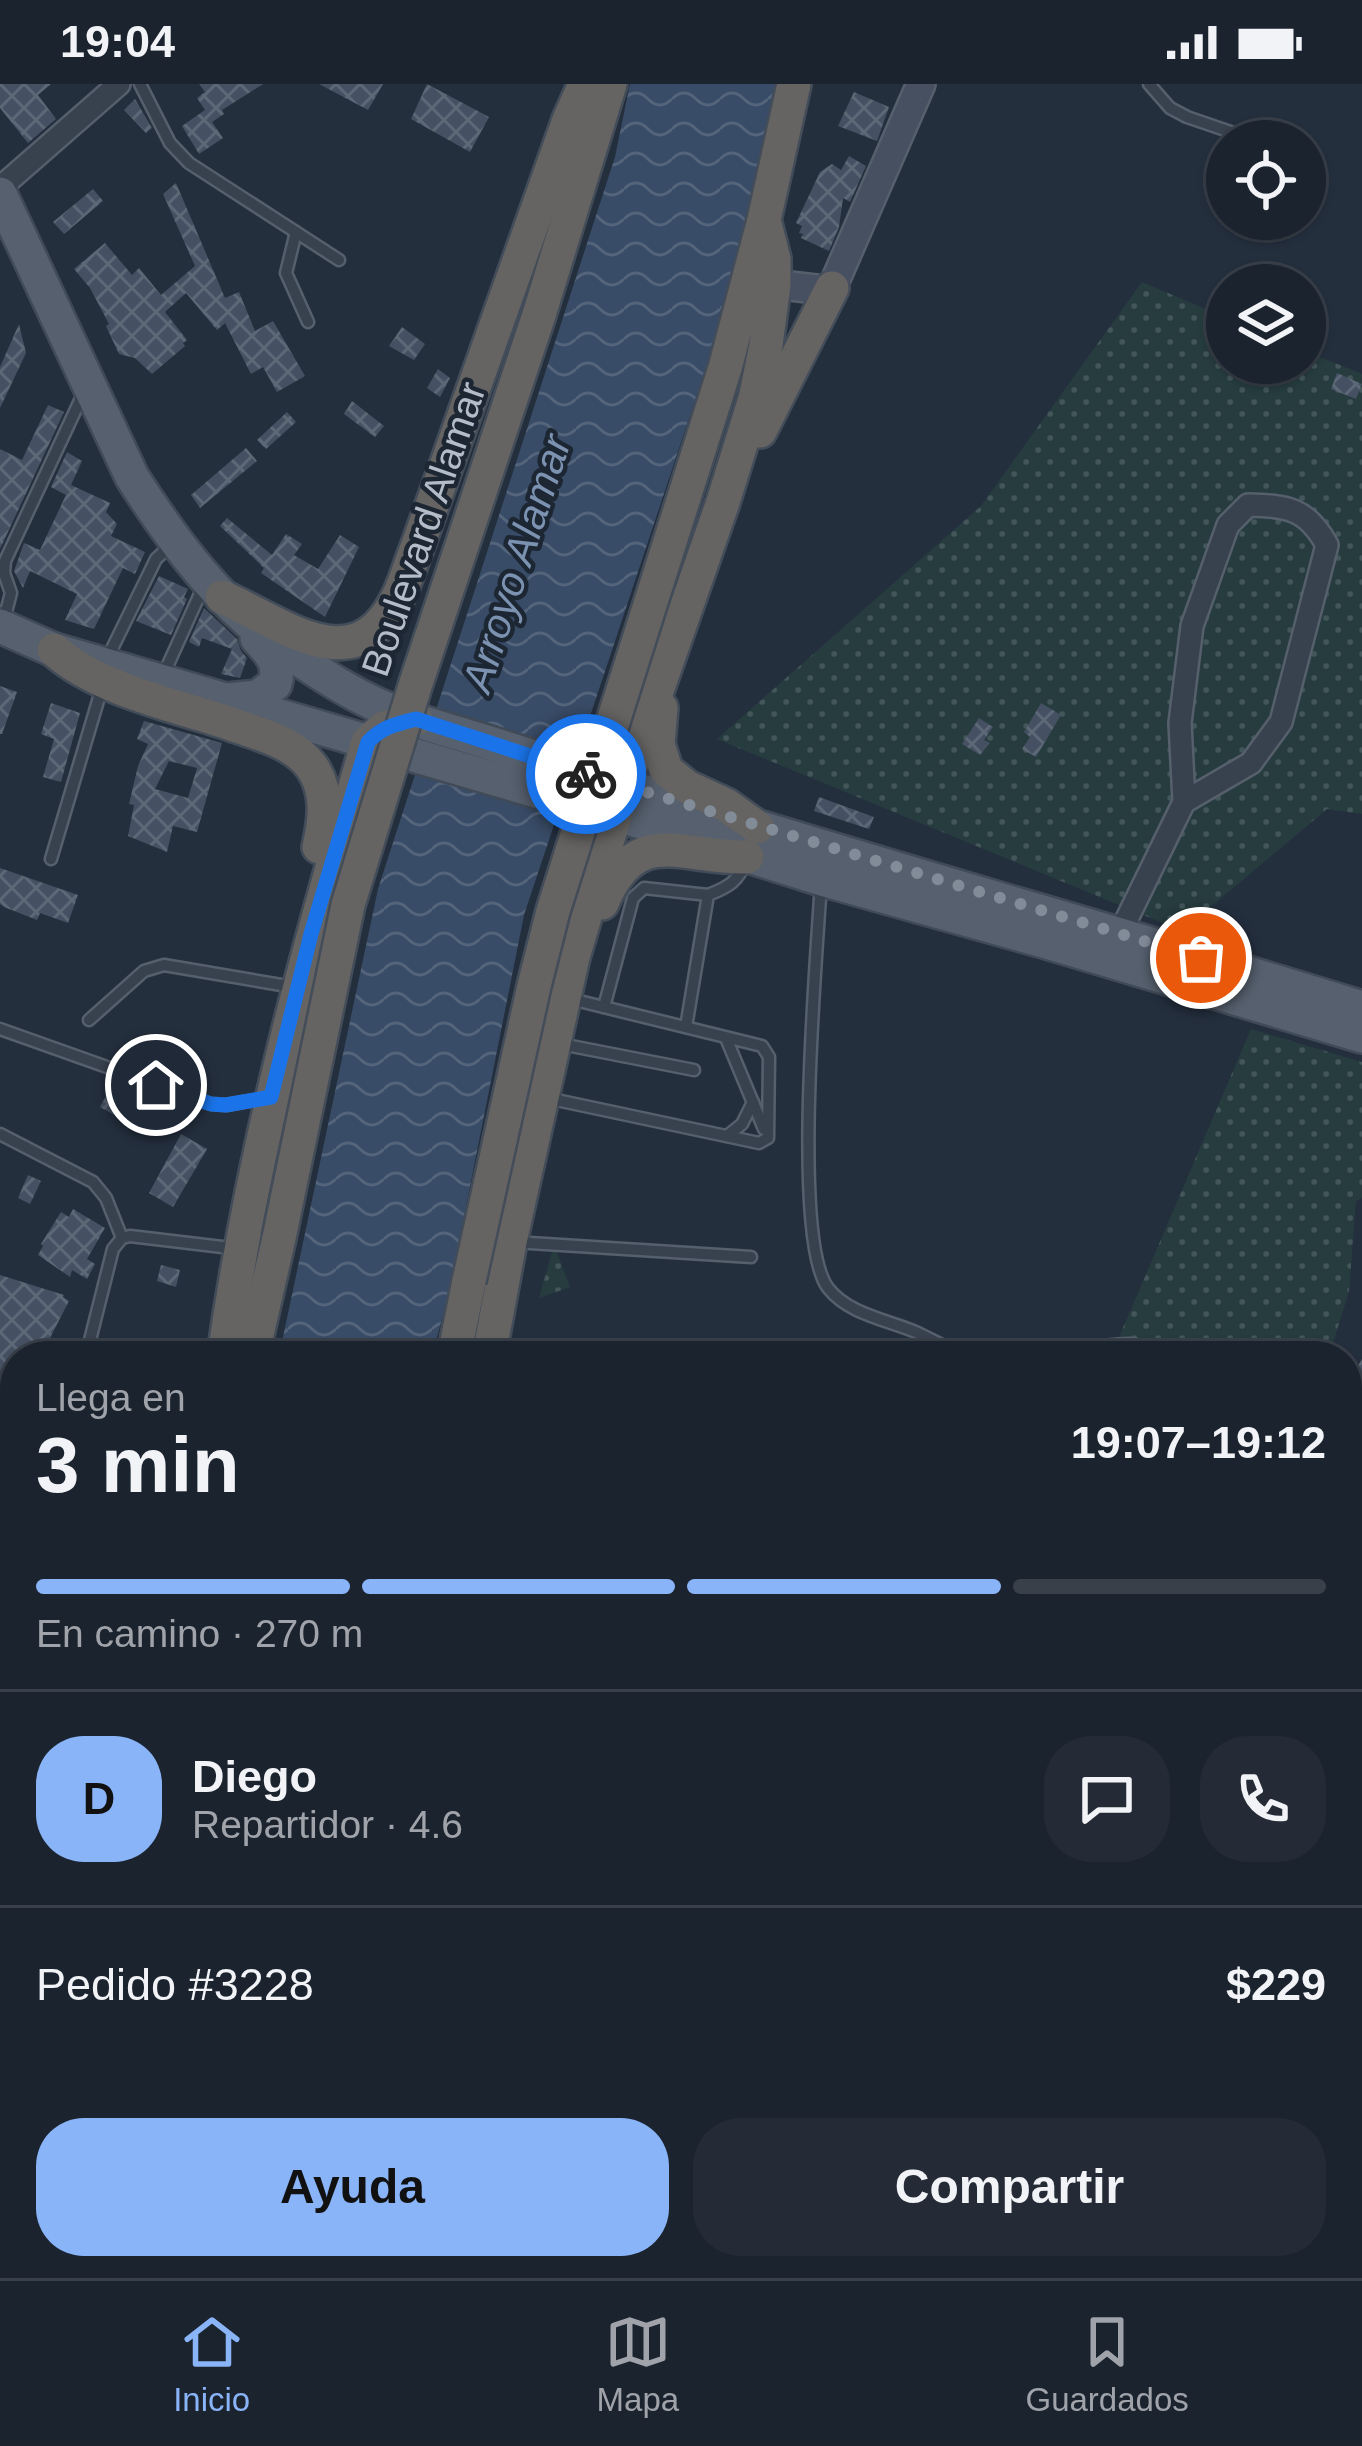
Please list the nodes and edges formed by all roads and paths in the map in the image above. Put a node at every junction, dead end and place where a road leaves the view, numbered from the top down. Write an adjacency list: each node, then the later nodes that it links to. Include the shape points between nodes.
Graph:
1 (119, 84): 9 (street)
2 (140, 84): 10 (lane, via 189,163)
3 (585, 84): 18 (highway, via 397,600 364,639 342,645)
4 (610, 84): 60 (highway, Boulevard Alamar, bridge, via 348,905)
5 (794, 84): 12 (highway, via 764,220)
6 (921, 84): 13 (main road)
7 (1149, 84): 8 (lane, via 1170,108)
8 (1206, 124)
9 (0, 191): 15 (main road)
10 (296, 232): 11 (lane); 14 (lane, via 286,273)
11 (339, 260)
12 (760, 282): 13 (main road); 16 (highway, via 766,346); 61 (highway, bridge, via 725,368 542,950)
13 (832, 289): 16 (highway)
14 (308, 322)
15 (87, 383): 17 (main road, via 132,477); 19 (lane, via 5,561 11,593)
16 (723, 502): 23 (highway)
17 (176, 540): 18 (main road); 21 (lane, via 156,560)
18 (224, 597): 22 (lane); 24 (main road, via 274,656 277,675 258,697); 25 (main road, via 284,649)
19 (1, 626): 20 (main road)
20 (54, 650): 21 (highway)
21 (104, 673): 22 (main road); 31 (lane); 35 (highway, via 268,737 310,765 326,809 308,893)
22 (161, 681): 24 (main road)
23 (658, 687): 28 (highway); 30 (highway, via 666,770 726,805)
24 (226, 700): 26 (main road)
25 (403, 715): 26 (highway); 27 (main road)
26 (373, 744): 27 (main road); 35 (highway)
27 (578, 788): 28 (main road)
28 (620, 800): 30 (main road); 36 (highway)
29 (1184, 802): 29 (street, via 1180,723 1192,626 1228,525 1248,506 1285,506 1315,522 1327,545 1281,722 1251,763); 34 (street)
30 (752, 842): 32 (main road); 33 (lane, via 740,877); 34 (main road); 36 (highway, via 725,857 679,849 643,854 615,878)
31 (51, 859)
32 (822, 879): 44 (main road); 63 (lane, via 809,1176 814,1245 826,1286 852,1308)
33 (708, 895): 39 (lane, via 644,888 633,898); 42 (lane)
34 (1120, 933): 40 (main road)
35 (311, 934): 37 (highway)
36 (573, 957): 38 (highway)
37 (298, 988): 41 (lane, via 164,965 145,971); 48 (highway)
38 (564, 997): 39 (lane); 46 (highway)
39 (604, 1007): 42 (lane)
40 (1362, 1008)
41 (89, 1020)
42 (686, 1028): 45 (lane)
43 (0, 1029): 48 (lane, via 211,1104)
44 (1362, 1036)
45 (726, 1037): 50 (lane); 53 (lane, via 762,1046 769,1057)
46 (554, 1042): 47 (lane); 49 (highway)
47 (694, 1070)
48 (271, 1097): 56 (highway)
49 (542, 1097): 52 (lane); 55 (highway)
50 (753, 1102): 52 (lane); 53 (lane)
51 (0, 1134): 54 (lane, via 93,1181)
52 (727, 1136): 53 (lane)
53 (768, 1138)
54 (122, 1238): 56 (lane); 58 (lane)
55 (510, 1241): 57 (lane); 62 (highway)
56 (242, 1249): 59 (highway)
57 (751, 1257)
58 (90, 1341)
59 (227, 1341)
60 (255, 1341)
61 (457, 1341)
62 (492, 1341)
63 (932, 1341)

